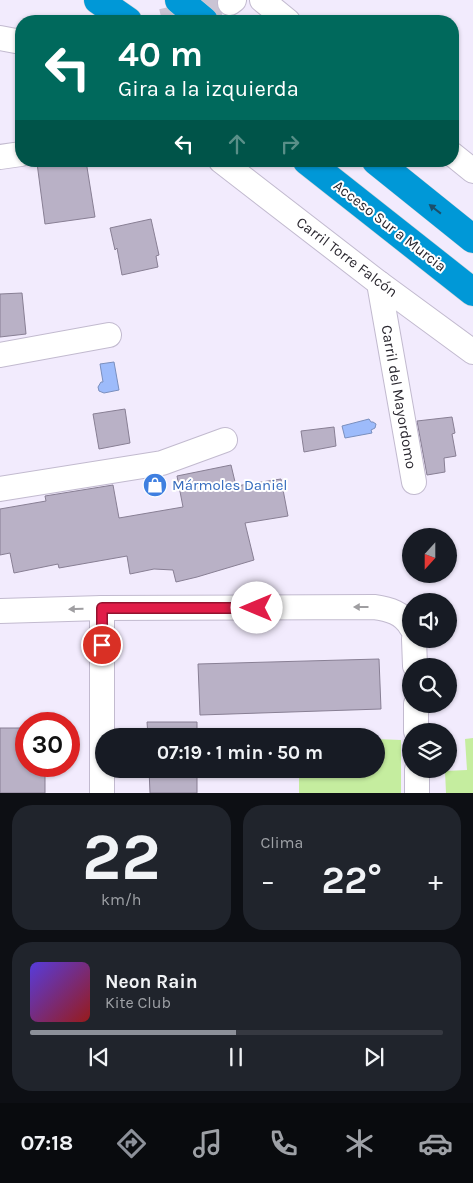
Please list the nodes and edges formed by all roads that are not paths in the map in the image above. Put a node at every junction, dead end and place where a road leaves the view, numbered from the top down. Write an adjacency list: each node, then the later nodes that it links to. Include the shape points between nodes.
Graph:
1 (98, 0): 5 (highway)
2 (113, 0): 6 (highway)
3 (179, 0): 7 (highway)
4 (262, 0): 8 (street)
5 (119, 15)
6 (130, 15)
7 (197, 15)
8 (281, 15)
9 (0, 36): 10 (street); 11 (street)
10 (15, 36)
11 (15, 40)
12 (15, 155): 13 (street)
13 (0, 157)
14 (459, 159): 18 (street)
15 (229, 167): 20 (street, Carril Torre Falcón)
16 (315, 167): 21 (highway, Acceso Sur a Murcia)
17 (383, 167): 19 (highway, one-way to 17)
18 (473, 170)
19 (473, 239)
20 (379, 283): 23 (street, Carril Torre Falcón); 26 (street, Carril del Mayordomo)
21 (473, 292)
22 (109, 335): 24 (street)
23 (473, 352)
24 (0, 355)
25 (225, 440): 27 (street, via 162,463)
26 (414, 482)
27 (0, 489)
28 (102, 608): 29 (street, one-way to 29); 30 (street, one-way to 28, via 374,607); 32 (street)
29 (0, 611)
30 (402, 616)
31 (417, 778): 33 (street)
32 (102, 793)
33 (418, 793)

